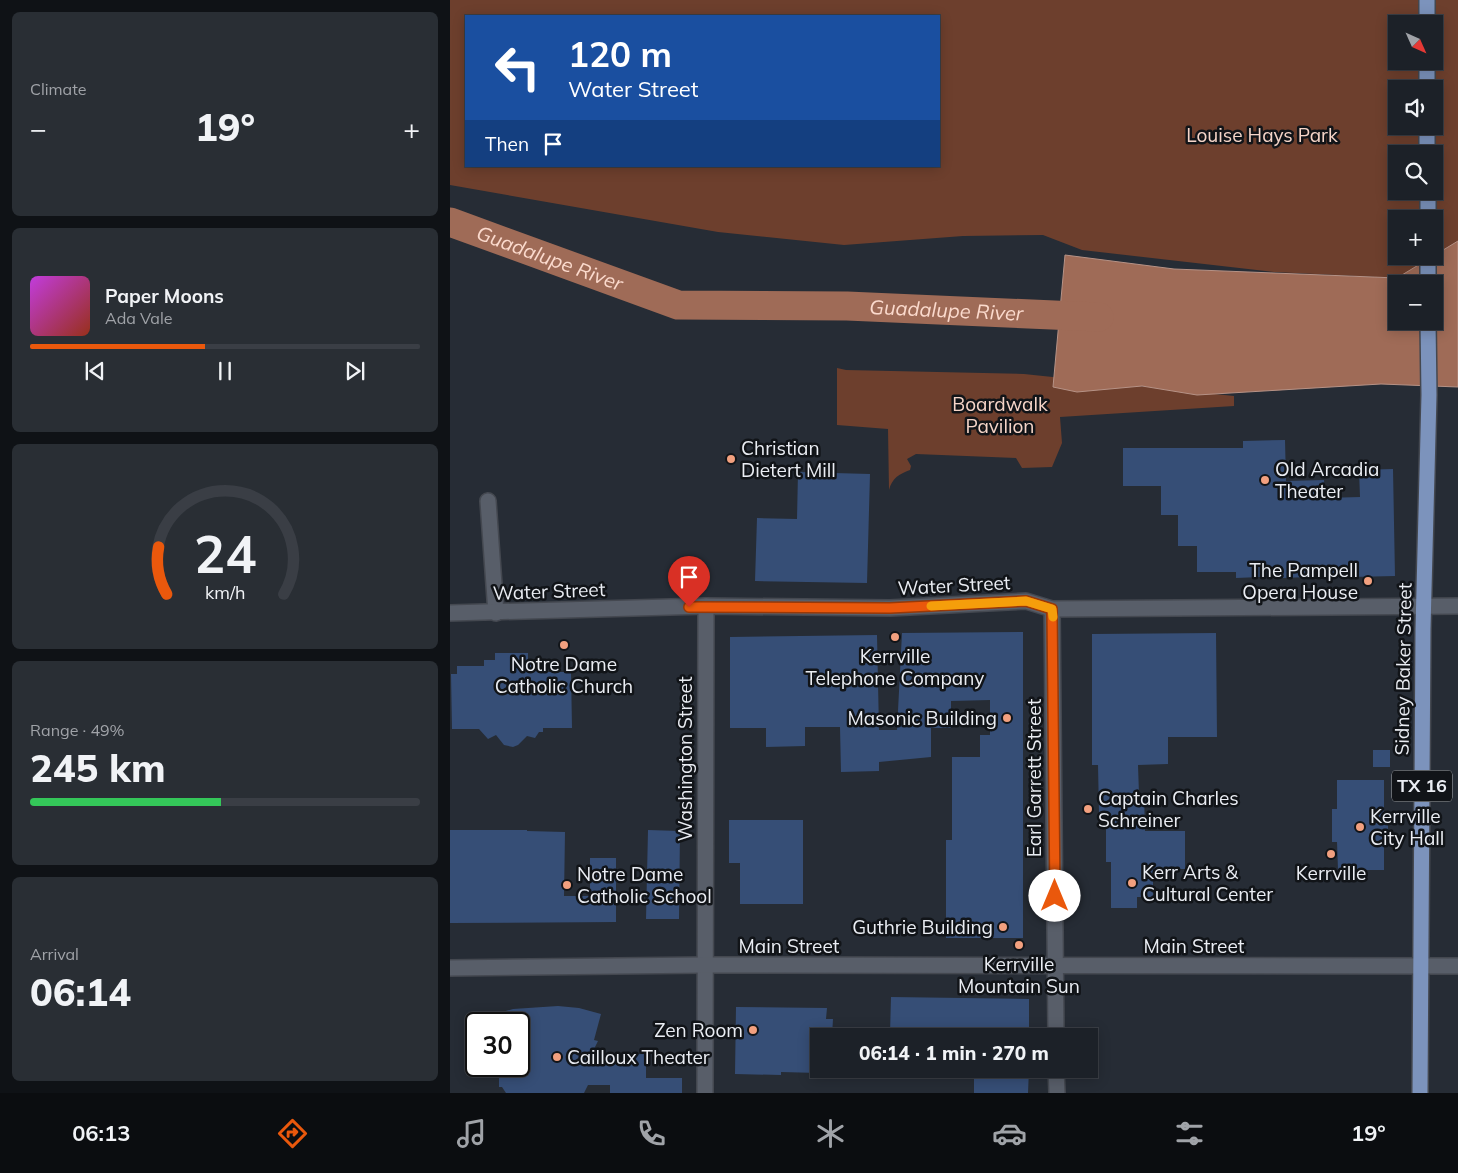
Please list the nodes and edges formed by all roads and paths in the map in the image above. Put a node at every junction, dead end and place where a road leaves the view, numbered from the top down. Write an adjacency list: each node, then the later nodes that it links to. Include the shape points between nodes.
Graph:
1 (1427, 0): 2 (main road)
2 (1427, 15)
3 (1428, 330): 6 (main road, Sidney Baker Street / TX 16)
4 (488, 501): 9 (street)
5 (706, 606): 8 (street, Water Street, via 890,608 1026,601); 9 (street, Water Street); 11 (street, Washington Street)
6 (1424, 606): 7 (street, Water Street); 8 (street, Water Street); 13 (main road, Sidney Baker Street / TX 16)
7 (1458, 606)
8 (1052, 609): 12 (street, Earl Garrett Street)
9 (496, 613): 10 (street, Water Street)
10 (450, 614)
11 (704, 965): 12 (street, Main Street); 15 (street, Main Street); 18 (street, Washington Street)
12 (1055, 965): 13 (street, Main Street); 16 (street, Earl Garrett Street)
13 (1420, 966): 14 (street, Main Street); 20 (main road, Sidney Baker Street / TX 16)
14 (1458, 966)
15 (450, 968)
16 (1056, 1028)
17 (1056, 1078): 19 (street)
18 (705, 1093)
19 (1057, 1093)
20 (1420, 1093)

